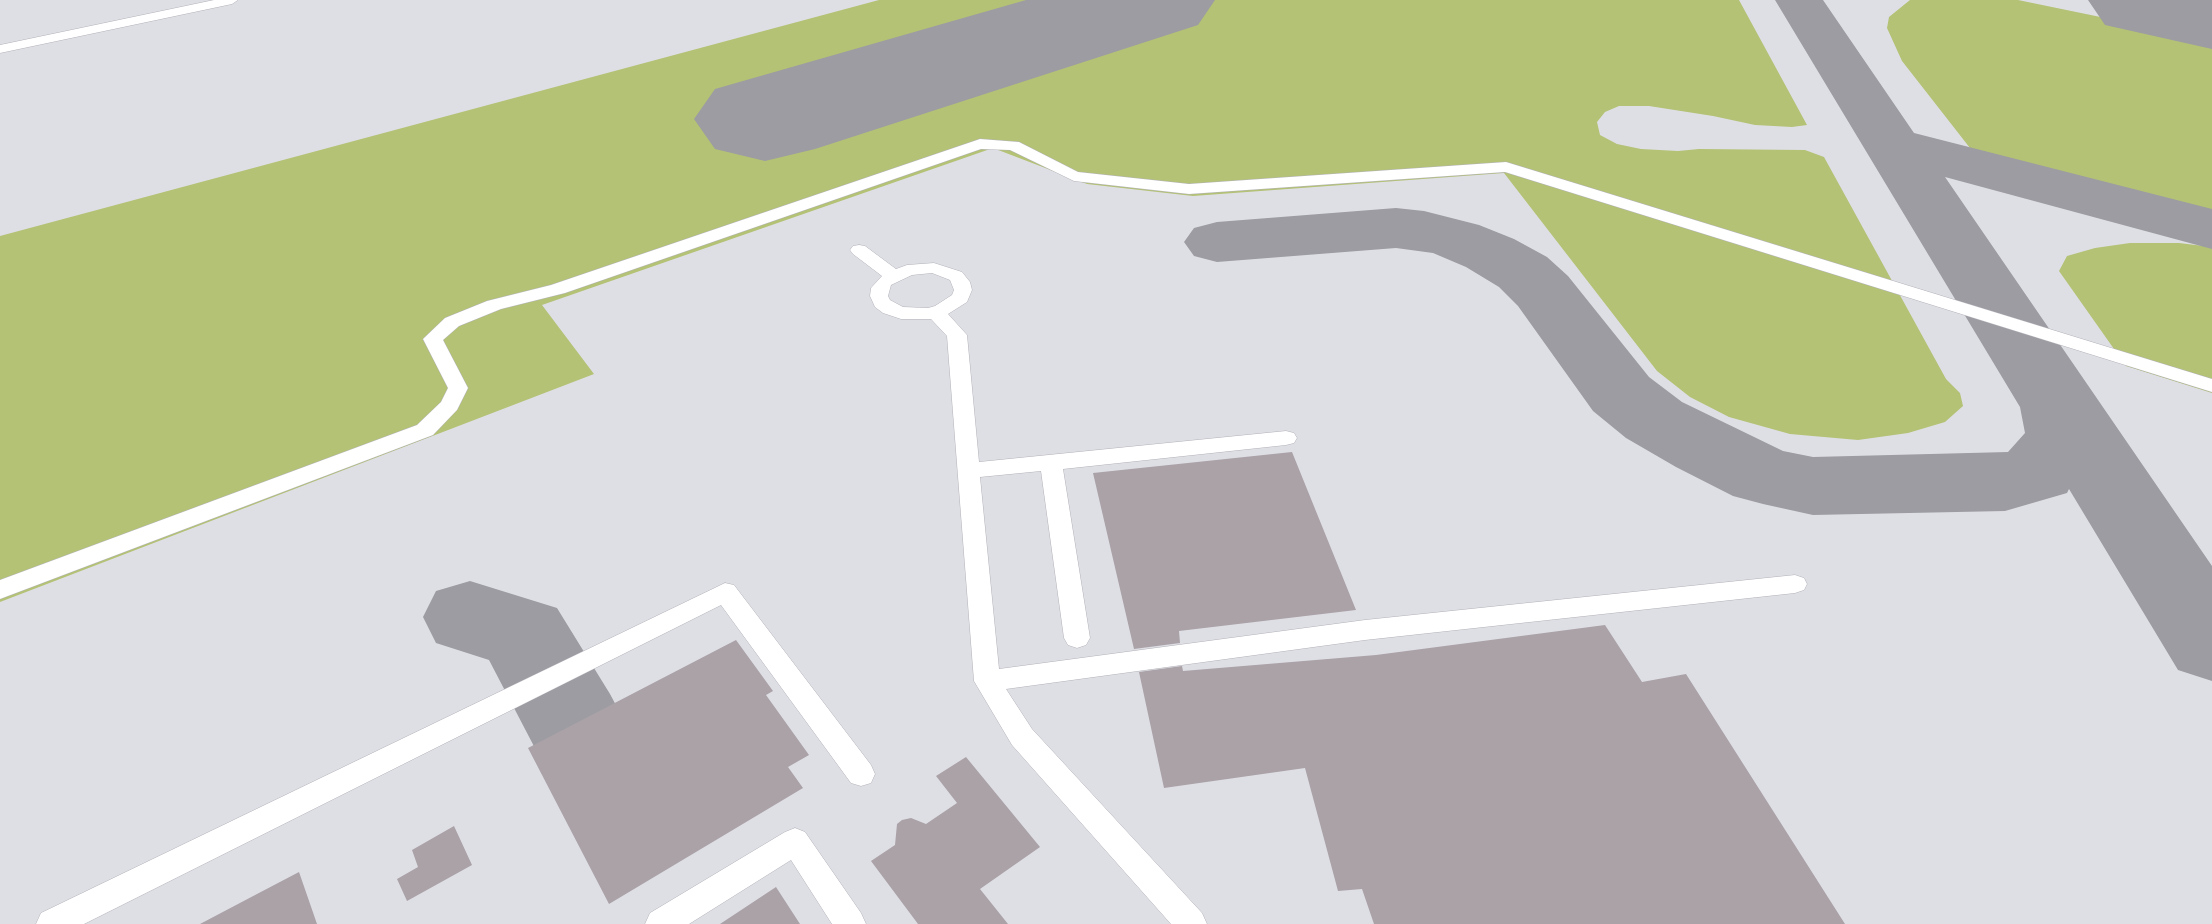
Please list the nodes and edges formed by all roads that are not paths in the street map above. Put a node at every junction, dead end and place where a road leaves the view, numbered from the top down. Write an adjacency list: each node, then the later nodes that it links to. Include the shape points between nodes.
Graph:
1 (232, 0): 2 (lane)
2 (0, 49)
3 (859, 250): 4 (lane)
4 (894, 275): 5 (lane, via 880,288 879,296 882,303 901,313 914,315); 5 (lane, via 920,268 934,268 956,276 963,290 960,298 952,305)
5 (936, 312): 9 (lane, via 956,335)
6 (2212, 386): 11 (lane, via 1506,167 1189,189 1074,176 1013,145 980,144 558,289 494,305 452,322 433,339 458,388 450,405 425,430)
7 (1286, 438): 8 (lane)
8 (1051, 463): 9 (lane); 12 (lane)
9 (969, 471): 13 (lane)
10 (1795, 584): 13 (lane, via 1365,630)
11 (0, 590)
12 (1077, 638)
13 (987, 681): 18 (lane, via 1022,736)
14 (861, 774): 15 (lane, via 725,592)
15 (52, 924)
16 (661, 924): 17 (lane, via 795,841)
17 (850, 924)
18 (1191, 924)

